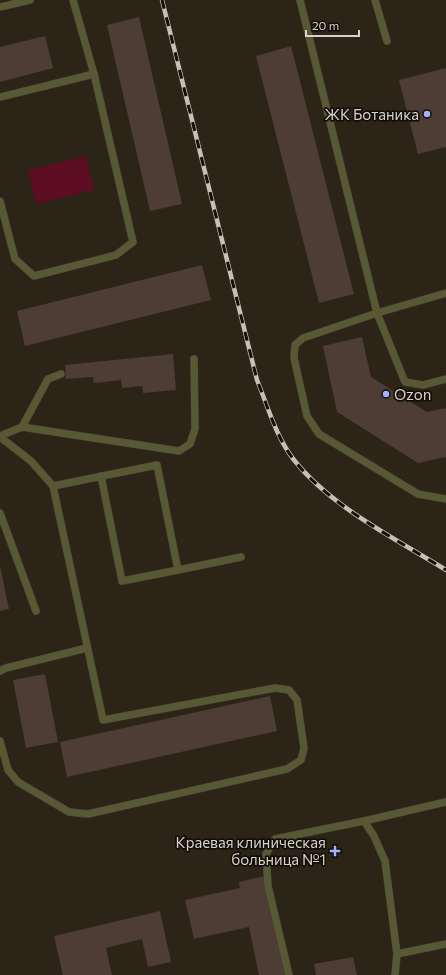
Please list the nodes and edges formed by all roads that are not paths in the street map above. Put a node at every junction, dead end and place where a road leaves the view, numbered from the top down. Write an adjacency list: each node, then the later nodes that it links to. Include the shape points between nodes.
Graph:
1 (30, 0): 5 (lane)
2 (73, 0): 7 (lane)
3 (300, 0): 11 (lane)
4 (375, 0): 6 (lane)
5 (0, 7)
6 (387, 41)
7 (94, 74): 8 (lane); 9 (lane, via 133,242 116,255 34,276 15,259)
8 (0, 97)
9 (0, 201)
10 (446, 293): 11 (lane)
11 (377, 313): 14 (lane, via 404,382 423,385); 19 (lane, via 303,338 295,345 294,358 307,416 319,434 418,494)
12 (194, 359): 15 (lane, via 195,429 190,444 179,451)
13 (62, 374): 15 (lane, via 48,379)
14 (446, 379)
15 (22, 428): 16 (lane)
16 (0, 437): 18 (lane, via 31,461)
17 (102, 476): 18 (lane); 22 (lane, via 157,465); 22 (lane, via 122,581)
18 (53, 486): 24 (lane)
19 (446, 499)
20 (0, 513): 23 (lane)
21 (241, 557): 22 (lane)
22 (178, 570)
23 (36, 611)
24 (87, 648): 25 (lane, via 6,668); 26 (lane, via 103,720 276,688 289,690 297,700 304,748 301,760 287,769 88,814 69,812 18,782 8,770)
25 (0, 672)
26 (0, 741)
27 (446, 802): 28 (lane)
28 (364, 821): 30 (lane, via 385,861); 31 (lane, via 275,838 266,854 268,886)
29 (446, 944): 30 (lane)
30 (397, 954): 32 (lane)
31 (289, 975)
32 (395, 975)

